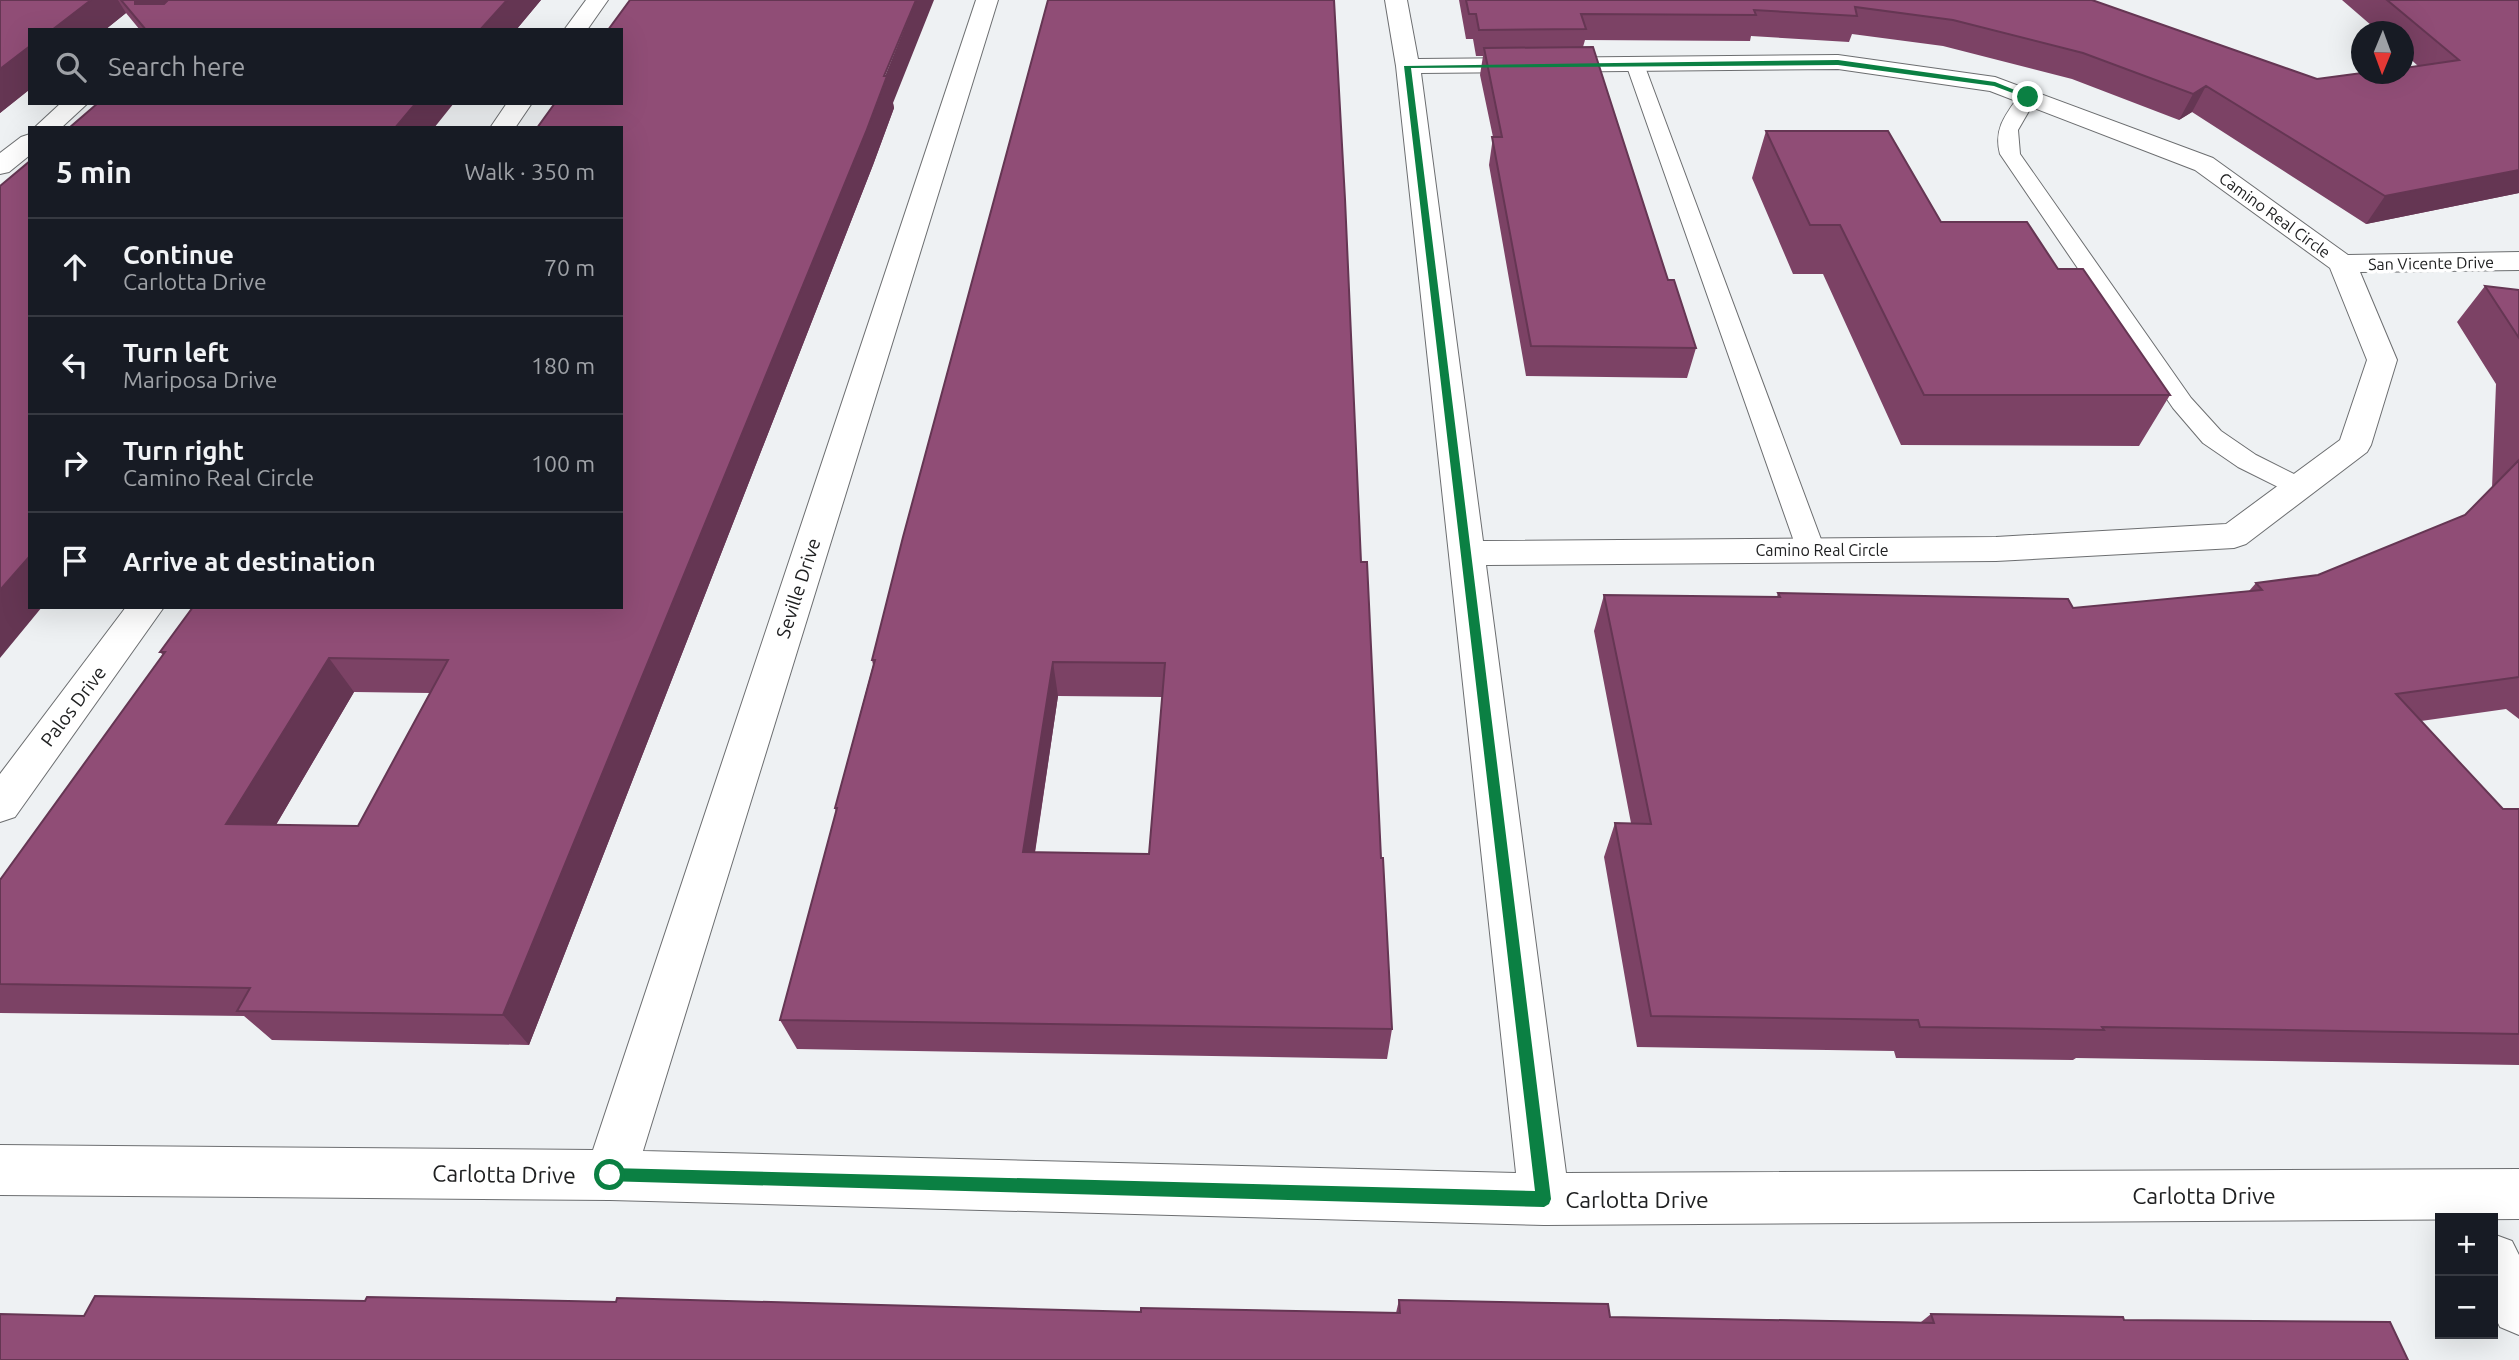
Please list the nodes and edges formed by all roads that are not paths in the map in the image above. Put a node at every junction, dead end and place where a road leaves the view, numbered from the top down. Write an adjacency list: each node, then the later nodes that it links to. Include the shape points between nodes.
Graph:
1 (597, 0): 4 (street)
2 (987, 0): 22 (street, Seville Drive)
3 (1396, 0): 6 (street)
4 (576, 28)
5 (1635, 64): 6 (street, Camino Real Circle); 7 (street, Camino Real Circle, via 1838,62 1995,84); 17 (lane)
6 (1408, 66): 18 (street)
7 (2028, 97): 15 (street, Camino Real Circle, via 2204,164); 16 (lane, via 2004,138 2010,154 2182,403 2212,437)
8 (74, 105): 10 (street)
9 (519, 105): 11 (street)
10 (48, 126)
11 (503, 126)
12 (28, 144): 13 (street)
13 (0, 166)
14 (2519, 261): 15 (street, San Vicente Drive)
15 (2342, 264): 16 (street, Camino Real Circle, via 2382,360 2355,445)
16 (2299, 487): 17 (street, Camino Real Circle, via 2234,536 1997,549)
17 (1811, 550): 18 (street, Camino Real Circle)
18 (1468, 553): 24 (street)
19 (145, 609): 20 (street, Palos Drive)
20 (0, 804)
21 (0, 1170): 22 (street, Carlotta Drive)
22 (610, 1175): 24 (street, Carlotta Drive)
23 (2519, 1194): 25 (street, Carlotta Drive)
24 (1544, 1199): 25 (street, Carlotta Drive)
25 (2463, 1206)
26 (2498, 1269): 27 (street)
27 (2519, 1308)

